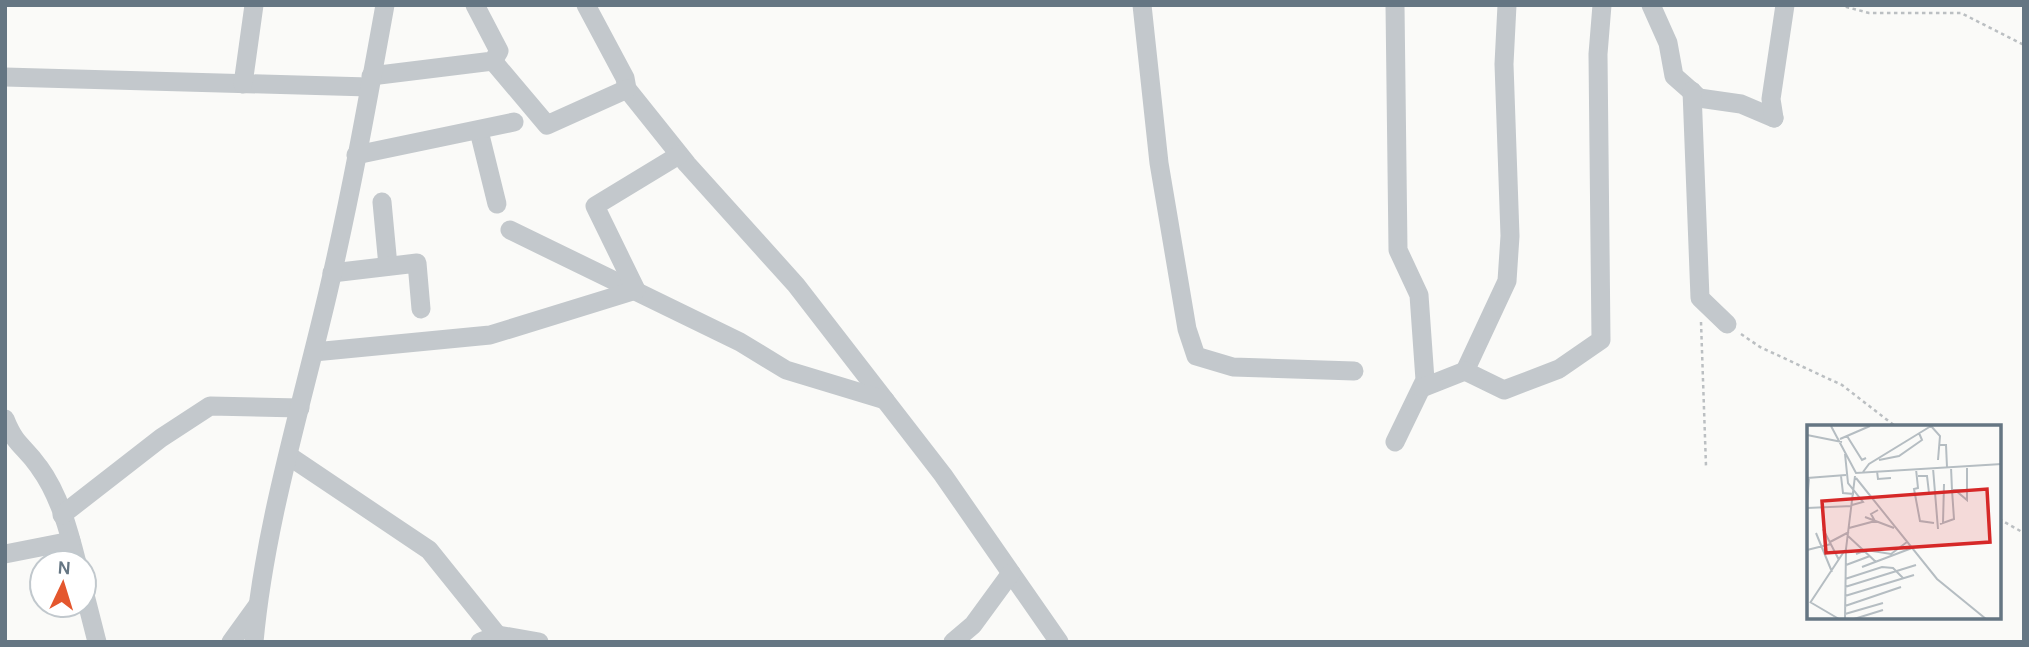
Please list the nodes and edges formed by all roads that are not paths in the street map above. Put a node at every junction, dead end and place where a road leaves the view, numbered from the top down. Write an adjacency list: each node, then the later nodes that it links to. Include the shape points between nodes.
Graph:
1 (254, 5): 14 (street)
2 (386, 5): 13 (street)
3 (475, 5): 11 (street, via 499,51)
4 (586, 5): 15 (street)
5 (1142, 5): 30 (street, via 1159,163 1187,329 1196,356 1233,367)
6 (1395, 5): 32 (street, via 1398,250 1419,295)
7 (1507, 5): 31 (street, via 1507,281)
8 (1602, 5): 31 (street, via 1598,54 1601,340 1559,369 1504,390)
9 (1651, 5): 16 (street, via 1668,43 1674,76)
10 (1785, 5): 16 (street, via 1771,99 1774,118 1741,104 1699,98)
11 (494, 61): 13 (street); 15 (street, via 547,125)
12 (5, 77): 14 (street)
13 (370, 82): 14 (street); 19 (street)
14 (243, 83)
15 (627, 89): 20 (street)
16 (1692, 92): 28 (street, via 1700,298)
17 (514, 122): 18 (street)
18 (480, 131): 19 (street); 22 (street)
19 (356, 155): 25 (street)
20 (680, 155): 26 (street, via 595,206); 33 (street, via 796,285)
21 (382, 202): 24 (street)
22 (497, 204)
23 (510, 230): 26 (street)
24 (388, 267): 25 (street); 27 (street, via 417,263)
25 (332, 273): 29 (street)
26 (636, 290): 29 (street, via 490,335); 33 (street, via 786,370)
27 (421, 309)
28 (1727, 324)
29 (314, 352): 34 (street)
30 (1354, 371)
31 (1465, 371): 32 (street)
32 (1422, 388): 36 (street)
33 (886, 400): 42 (street)
34 (300, 408): 37 (street); 38 (street, via 210,406)
35 (5, 419): 38 (street, via 14,441 39,467)
36 (1395, 442)
37 (289, 456): 43 (street); 45 (street, via 429,550)
38 (62, 515): 39 (street)
39 (71, 541): 40 (street); 41 (street)
40 (73, 549)
41 (5, 555)
42 (1011, 573): 50 (street, via 973,625); 51 (street)
43 (257, 606): 47 (street); 48 (street)
44 (91, 619): 46 (street)
45 (493, 640): 49 (street)
46 (97, 642)
47 (231, 642)
48 (254, 642)
49 (539, 642)
50 (953, 642)
51 (1059, 642)

